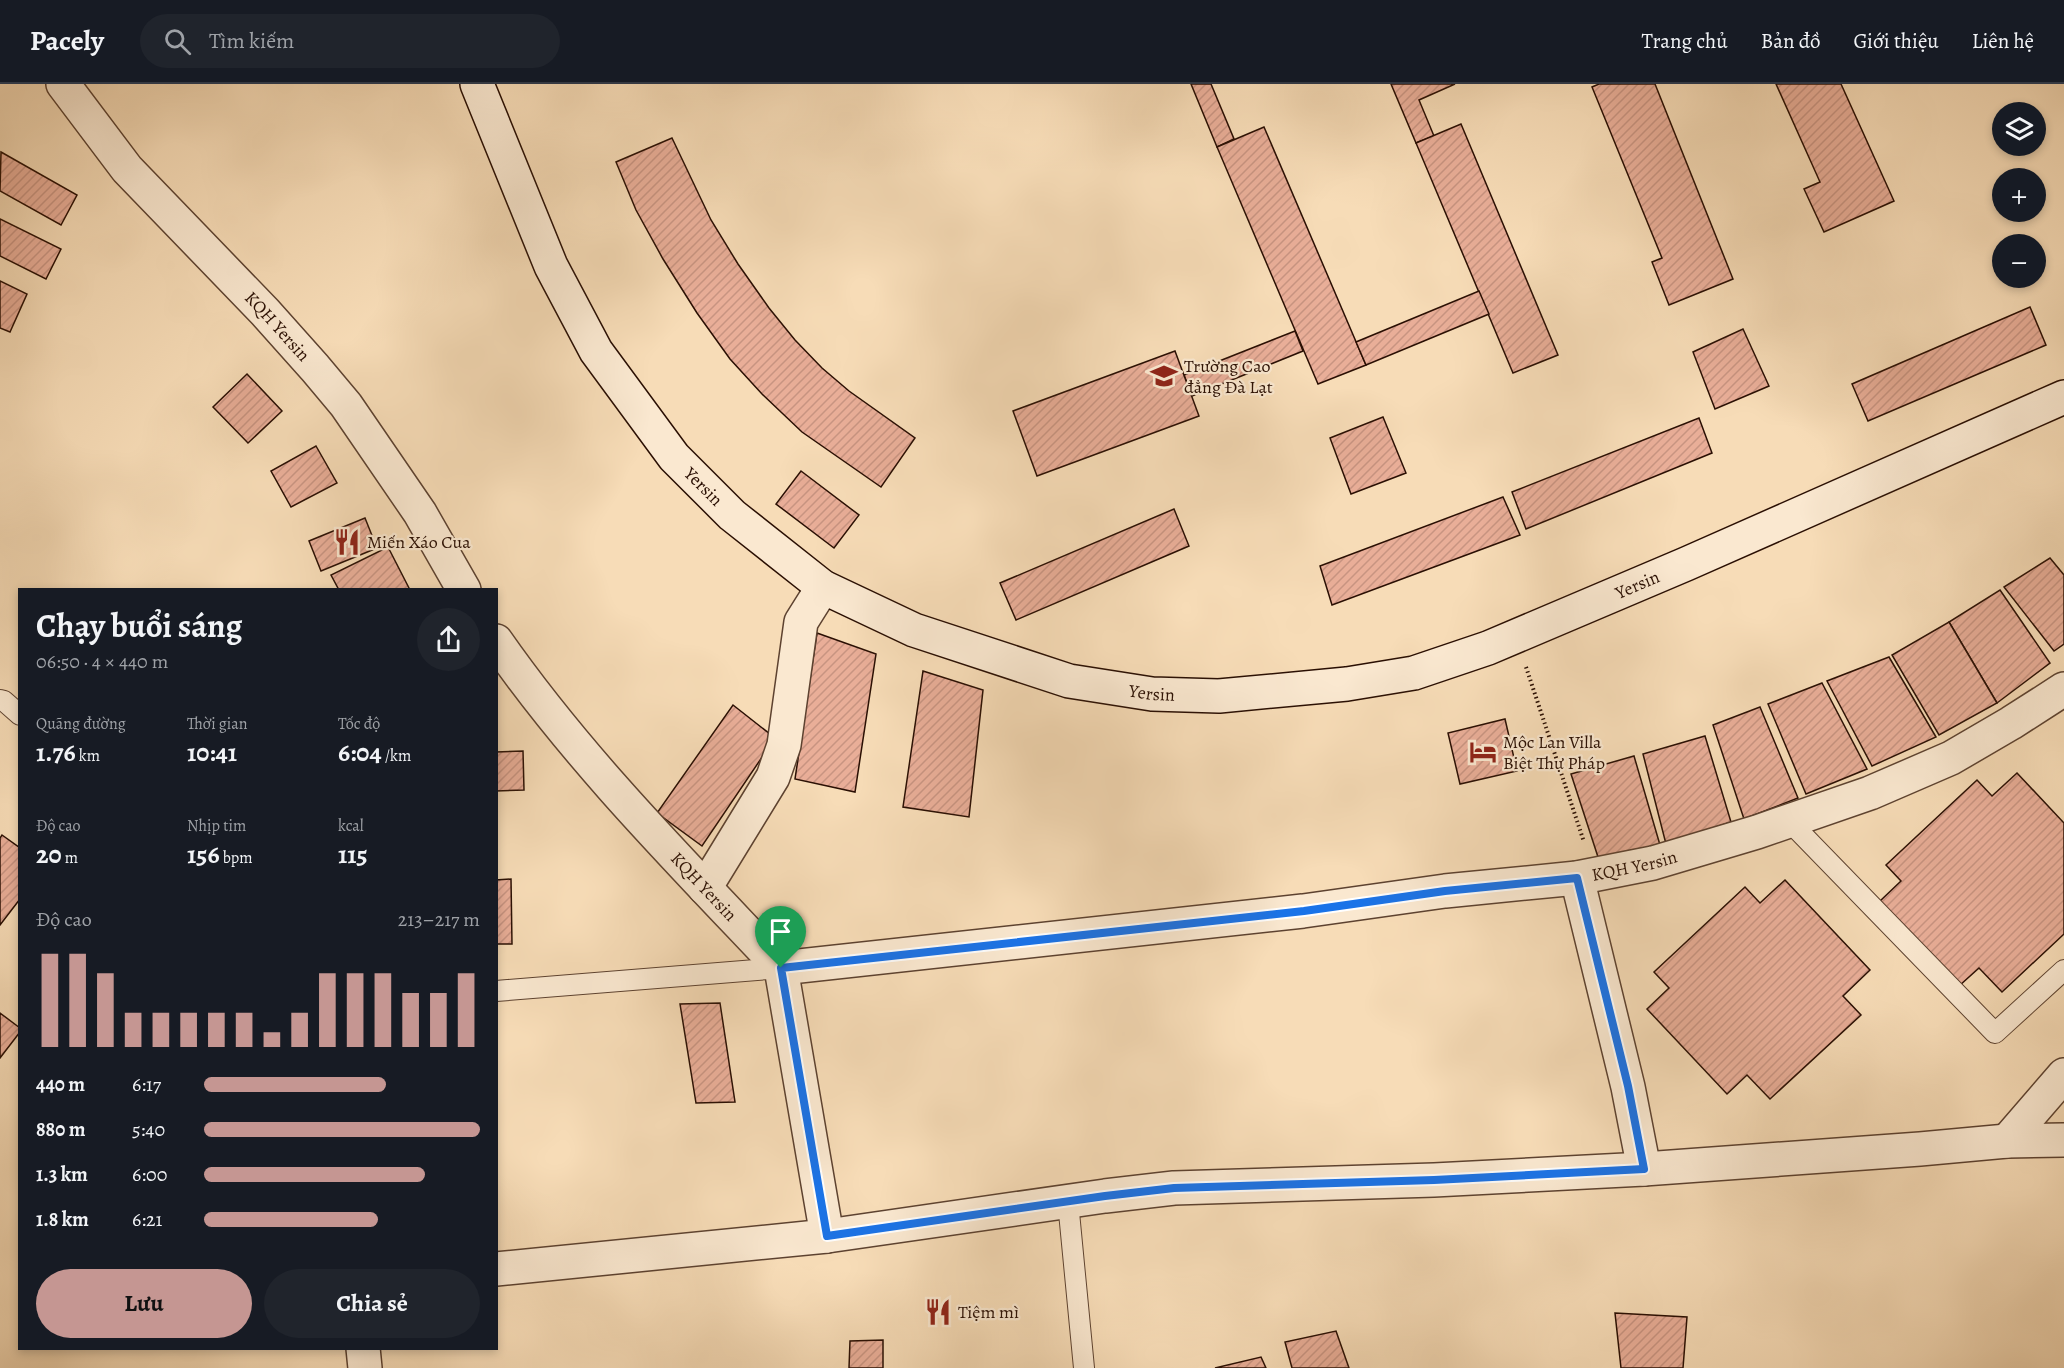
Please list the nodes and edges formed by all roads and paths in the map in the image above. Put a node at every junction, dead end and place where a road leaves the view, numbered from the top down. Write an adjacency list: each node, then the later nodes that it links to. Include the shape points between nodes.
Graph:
1 (63, 84): 5 (street, KQH Yersin, via 127,169 265,312 346,405 420,513)
2 (477, 84): 4 (street, Yersin, via 551,266 596,351 674,457 732,515)
3 (2064, 397): 4 (street, Yersin, via 1488,648 1414,673 1347,684 1219,696 1152,694 1069,681 914,630)
4 (823, 587): 13 (street, via 801,622 784,745 773,777)
5 (463, 588)
6 (498, 644): 13 (street, KQH Yersin, via 529,689)
7 (1522, 657): 12 (path)
8 (2064, 689): 11 (street, KQH Yersin, via 1951,758 1870,793)
9 (0, 700): 10 (lane)
10 (18, 713)
11 (1789, 821): 12 (street, KQH Yersin, via 1653,863); 15 (lane, via 1995,1034)
12 (1586, 876): 14 (street, KQH Yersin); 20 (street)
13 (705, 888): 14 (street, KQH Yersin)
14 (781, 968): 16 (lane); 22 (street)
15 (2064, 970)
16 (498, 992)
17 (2064, 1075): 19 (street)
18 (2064, 1140): 19 (street)
19 (2007, 1141): 20 (street)
20 (1644, 1169): 21 (street, via 1174,1188)
21 (1068, 1202): 22 (street); 26 (lane)
22 (827, 1236): 23 (street)
23 (498, 1269)
24 (363, 1350): 25 (street)
25 (365, 1368)
26 (1084, 1368)

